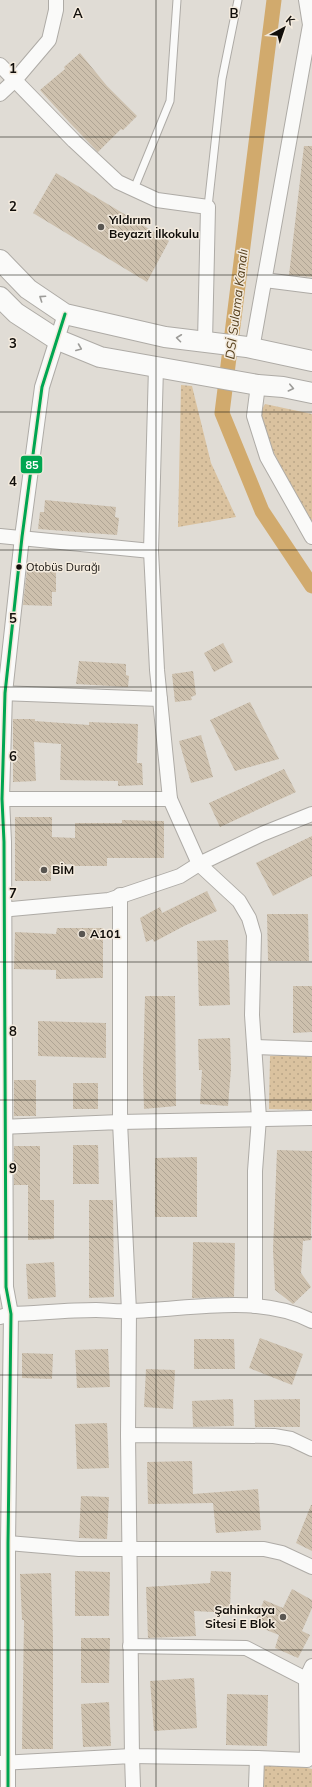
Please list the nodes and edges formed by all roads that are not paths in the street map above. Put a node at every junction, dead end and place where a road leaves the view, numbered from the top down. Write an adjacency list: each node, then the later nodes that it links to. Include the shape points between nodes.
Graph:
1 (56, 0): 7 (street, via 48,40)
2 (177, 0): 9 (lane, via 170,101)
3 (238, 0): 10 (lane, via 222,79)
4 (306, 0): 5 (street)
5 (311, 25): 12 (street)
6 (0, 65): 7 (street)
7 (15, 80): 8 (street); 9 (street, via 118,182)
8 (0, 94)
9 (134, 189): 10 (street, via 157,200)
10 (208, 207): 17 (street)
11 (0, 260): 15 (main road, one-way to 11, via 28,289)
12 (265, 280): 13 (street); 18 (street)
13 (312, 286)
14 (0, 297): 16 (main road, via 16,313)
15 (65, 314): 16 (street); 17 (main road, one-way to 15, via 165,336)
16 (56, 339): 20 (main road, one-way to 20, via 100,357); 24 (street, via 42,387)
17 (211, 342): 18 (main road)
18 (250, 348): 19 (main road)
19 (312, 361)
20 (156, 367): 21 (main road); 26 (street)
21 (250, 383): 22 (main road, one-way to 22); 25 (street, via 254,416 267,458)
22 (312, 393)
23 (0, 536): 24 (street)
24 (22, 537): 26 (street); 27 (street)
25 (312, 537)
26 (151, 551): 29 (street)
27 (5, 644): 28 (street)
28 (3, 693): 29 (street); 30 (street)
29 (160, 699): 31 (street)
30 (1, 799): 31 (street); 35 (street)
31 (170, 799): 33 (street)
32 (312, 814): 33 (street)
33 (198, 864): 34 (street, via 180,876); 37 (street, via 239,901 254,935)
34 (120, 895): 35 (street, via 109,900); 41 (street)
35 (2, 910): 36 (street)
36 (2, 1012): 42 (street)
37 (254, 1047): 38 (street); 39 (street)
38 (312, 1049)
39 (259, 1118): 40 (street); 41 (street); 43 (street, via 254,1171)
40 (312, 1118)
41 (120, 1122): 42 (street); 44 (street)
42 (2, 1126): 45 (street)
43 (255, 1306): 44 (street); 46 (street, via 298,1314)
44 (129, 1311): 45 (street, via 96,1310); 47 (street)
45 (6, 1316): 49 (street)
46 (312, 1321)
47 (128, 1436): 48 (street, via 274,1436 291,1439); 50 (street)
48 (312, 1450)
49 (8, 1543): 50 (street, via 79,1549); 57 (street)
50 (128, 1549): 51 (street, via 264,1550 282,1553); 52 (street)
51 (312, 1567)
52 (130, 1646): 54 (street, via 246,1648); 55 (street)
53 (312, 1666): 54 (street)
54 (306, 1679): 56 (street, via 307,1760)
55 (132, 1756): 56 (street); 57 (street); 59 (street)
56 (257, 1758): 60 (street)
57 (5, 1762): 58 (street)
58 (8, 1787)
59 (133, 1787)
60 (256, 1787)

